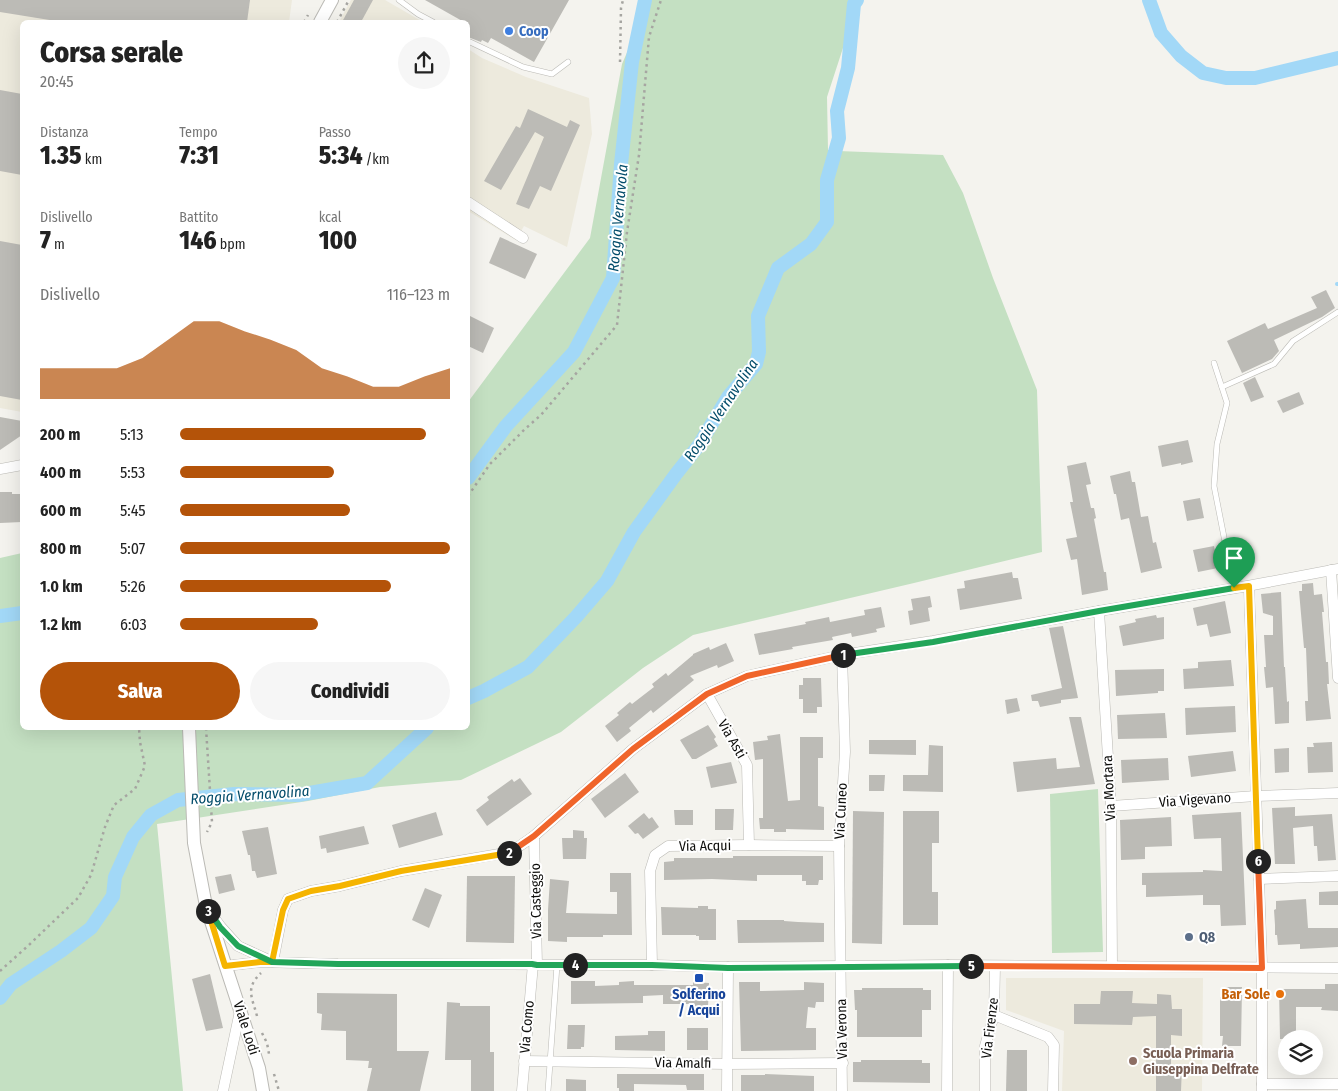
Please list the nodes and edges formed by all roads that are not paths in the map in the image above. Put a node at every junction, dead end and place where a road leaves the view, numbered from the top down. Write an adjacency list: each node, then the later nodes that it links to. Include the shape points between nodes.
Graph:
1 (399, 0): 4 (lane)
2 (330, 3): 3 (street)
3 (321, 20)
4 (429, 20)
5 (470, 42): 6 (lane, via 524,67 552,74)
6 (568, 62)
7 (470, 203): 8 (street)
8 (523, 238)
9 (1338, 312): 11 (lane, via 1293,341 1274,364)
10 (1214, 363): 11 (lane)
11 (1222, 387): 16 (lane, via 1227,403 1217,444 1214,486)
12 (20, 465): 13 (street)
13 (0, 469)
14 (1335, 570): 15 (street); 19 (street)
15 (1249, 586): 16 (street); 23 (street)
16 (1234, 588): 17 (street)
17 (1099, 611): 18 (street, via 933,642); 24 (street, Via Mortara)
18 (842, 655): 20 (street, via 747,676); 27 (street, Via Cuneo, via 845,752)
19 (1338, 678)
20 (707, 694): 25 (street, via 633,749); 26 (street, Via Asti, via 747,765)
21 (189, 730): 30 (street, Viale Lodi, via 194,842)
22 (1338, 793): 23 (street, Via Vigevano)
23 (1256, 796): 24 (street, Via Vigevano); 29 (street)
24 (1111, 806): 38 (street, Via Mortara)
25 (534, 836): 31 (street, via 511,852 401,871 288,899); 32 (street, Via Casteggio)
26 (749, 845): 27 (street, Via Acqui); 34 (street, Via Acqui, via 668,846 655,855 650,871)
27 (839, 846): 39 (street, Via Cuneo)
28 (1338, 876): 29 (street)
29 (1259, 879): 41 (street)
30 (206, 906): 31 (street, via 238,946); 35 (street, Viale Lodi)
31 (272, 962): 32 (street); 35 (street)
32 (535, 965): 33 (street); 45 (street, Via Como)
33 (557, 965): 34 (street); 46 (lane)
34 (652, 965): 40 (street)
35 (225, 966): 43 (street, Viale Lodi)
36 (948, 966): 37 (street); 39 (street); 57 (street)
37 (996, 966): 38 (street); 44 (street, Via Firenze)
38 (1112, 966): 41 (street)
39 (840, 967): 40 (street); 47 (street, Via Verona)
40 (728, 968): 48 (street)
41 (1262, 968): 42 (street); 50 (street)
42 (1338, 968)
43 (240, 1010): 51 (street); 52 (street, Viale Lodi)
44 (994, 1015): 58 (street, Via Firenze, via 985,1046); 59 (street, via 1048,1037 1054,1045)
45 (524, 1061): 46 (street, Via Amalfi); 53 (street, Via Como)
46 (550, 1062): 48 (street, Via Amalfi); 54 (lane)
47 (843, 1063): 48 (street, Via Amalfi); 56 (street, Via Verona)
48 (727, 1064): 55 (street)
49 (1338, 1084): 50 (street)
50 (1262, 1088)
51 (223, 1091)
52 (263, 1091)
53 (522, 1091)
54 (548, 1091)
55 (727, 1091)
56 (842, 1091)
57 (947, 1091)
58 (985, 1091)
59 (1053, 1091)

